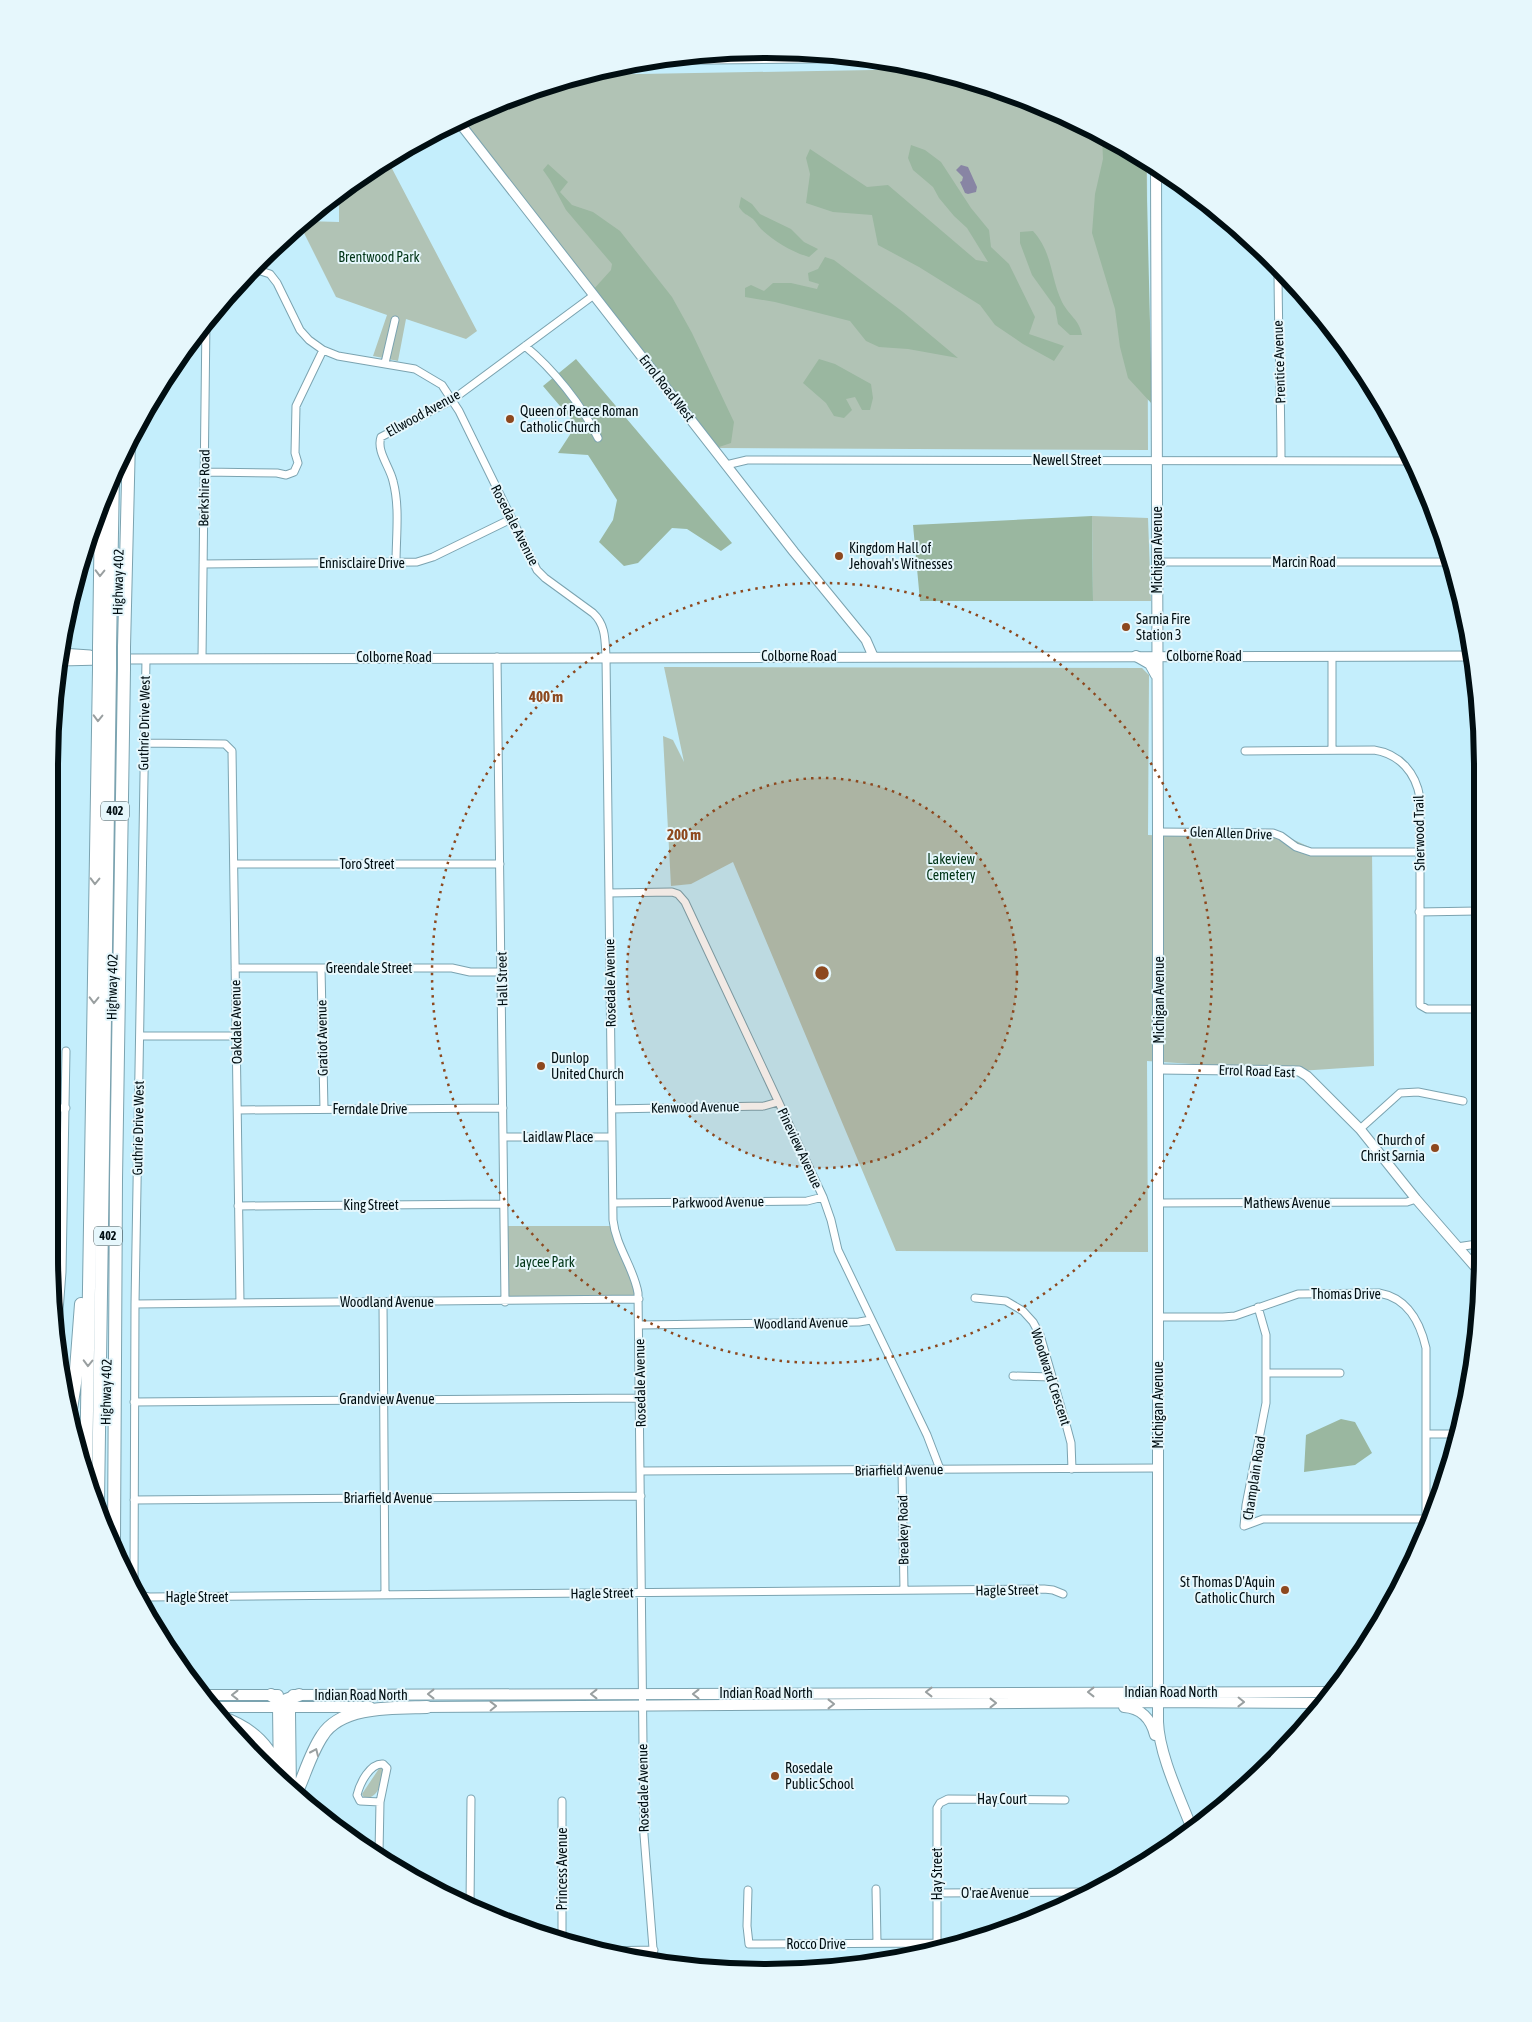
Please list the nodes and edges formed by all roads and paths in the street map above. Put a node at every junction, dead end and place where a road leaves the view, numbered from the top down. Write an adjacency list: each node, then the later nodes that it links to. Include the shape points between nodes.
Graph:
1 (462, 127): 5 (street, Errol Road West)
2 (1156, 175): 14 (main road, Michigan Avenue)
3 (260, 271): 9 (street, Rosedale Avenue, via 270,274 300,330)
4 (1278, 276): 15 (street, Prentice Avenue)
5 (594, 295): 8 (street, Ellwood Avenue); 17 (street, Errol Road West)
6 (395, 320): 10 (street)
7 (206, 333): 18 (street, Berkshire Road)
8 (524, 346): 11 (street, Ellwood Avenue); 12 (street, via 544,364 583,412)
9 (323, 350): 10 (street, Rosedale Avenue, via 338,356); 18 (street, via 296,406 295,453 298,463 294,472 286,475)
10 (385, 363): 11 (street, Rosedale Avenue, via 415,369 428,376 442,385)
11 (452, 400): 22 (street, Rosedale Avenue); 25 (street, Ellwood Avenue, via 388,432 380,440 396,490)
12 (598, 438)
13 (128, 460): 35 (highway)
14 (1157, 460): 15 (street, Newell Street); 17 (street, Newell Street, via 747,460); 23 (main road, Michigan Avenue)
15 (1281, 460): 16 (street, Newell Street)
16 (1405, 461)
17 (726, 465): 29 (street, Errol Road West, via 866,640)
18 (204, 472): 26 (street, Berkshire Road)
19 (119, 477): 35 (highway, Highway 402 / 402)
20 (113, 491): 35 (highway)
21 (102, 519): 35 (highway, Highway 402 / 402, one-way to 35)
22 (511, 519): 25 (street, Ennisclaire Drive, via 428,560); 34 (street, Rosedale Avenue, via 537,570 599,618 604,630)
23 (1157, 562): 24 (street, Marcin Road); 31 (main road, Michigan Avenue)
24 (1444, 562)
25 (396, 563): 26 (street, Ennisclaire Drive)
26 (203, 564): 36 (street, Berkshire Road)
27 (67, 653): 35 (street, Colborne Road)
28 (1465, 654): 32 (street, Colborne Road)
29 (873, 656): 30 (street, Colborne Road); 34 (street, Colborne Road)
30 (1136, 656): 31 (street, Colborne Road); 39 (main road, via 1150,664)
31 (1158, 656): 32 (street, Colborne Road); 39 (main road, Michigan Avenue)
32 (1332, 656): 41 (street)
33 (497, 657): 34 (street, Colborne Road); 36 (street, Colborne Road); 46 (street, Hall Street)
34 (606, 657): 47 (street, Rosedale Avenue)
35 (114, 658): 37 (street, Colborne Road); 38 (street, Colborne Road); 58 (highway, Highway 402 / 402, one-way to 58); 108 (highway); 113 (highway, Highway 402 / 402); 115 (highway)
36 (202, 658): 37 (street, Colborne Road)
37 (146, 659): 40 (street, Guthrie Drive West)
38 (66, 661)
39 (1157, 679): 43 (main road, Michigan Avenue)
40 (144, 743): 45 (street, Oakdale Avenue, via 225,744 232,751); 54 (street, Guthrie Drive West)
41 (1332, 750): 42 (street, Sherwood Trail); 44 (street, Sherwood Trail, via 1380,751 1395,757 1409,769 1420,798)
42 (1245, 751)
43 (1158, 832): 44 (street, Glen Allen Drive, via 1273,833 1296,847 1317,852); 57 (main road, Michigan Avenue)
44 (1419, 852): 49 (street, Sherwood Trail)
45 (234, 864): 46 (street, Toro Street); 50 (street, Oakdale Avenue)
46 (500, 864): 52 (street, Hall Street)
47 (609, 893): 60 (street, Pineview Avenue, via 672,892 682,897); 65 (street, Rosedale Avenue)
48 (1474, 911): 49 (street)
49 (1419, 912): 53 (street, Sherwood Trail, via 1420,1001 1423,1008)
50 (235, 968): 51 (street, Greendale Street); 55 (street, Oakdale Avenue)
51 (321, 968): 52 (street, Greendale Street, via 452,968 470,972); 64 (street, Gratiot Avenue)
52 (502, 972): 63 (street, Hall Street)
53 (1474, 1009)
54 (140, 1036): 55 (street); 86 (street, Guthrie Drive West)
55 (236, 1036): 66 (street, Oakdale Avenue)
56 (66, 1051): 62 (street)
57 (1159, 1069): 67 (street, Errol Road East, via 1299,1071 1308,1076); 73 (main road, Michigan Avenue)
58 (92, 1086): 98 (highway, via 82,1292); 102 (highway, Highway 402 / 402, one-way to 102)
59 (1464, 1101): 67 (street, via 1418,1092 1400,1093)
60 (778, 1102): 65 (street, Kenwood Avenue, via 764,1106); 70 (street, Pineview Avenue)
61 (58, 1108): 62 (street)
62 (66, 1108): 76 (street)
63 (503, 1108): 64 (street, Ferndale Drive); 68 (street, Hall Street)
64 (324, 1109): 66 (street, Ferndale Drive)
65 (612, 1109): 69 (street, Rosedale Avenue)
66 (238, 1110): 77 (street, Oakdale Avenue)
67 (1360, 1130): 71 (street, Errol Road East)
68 (503, 1137): 69 (street, Laidlaw Place); 74 (street, Hall Street)
69 (612, 1137): 72 (street, Rosedale Avenue)
70 (823, 1197): 72 (street, Parkwood Avenue, via 807,1201); 90 (street, Pineview Avenue, via 838,1250)
71 (1416, 1199): 73 (street, Mathews Avenue, via 1407,1202); 79 (street, Errol Road East)
72 (613, 1203): 82 (street, Rosedale Avenue, via 616,1237 634,1277)
73 (1157, 1203): 89 (main road, Michigan Avenue)
74 (504, 1204): 77 (street, King Street); 84 (street, Hall Street)
75 (58, 1206): 76 (street)
76 (63, 1206): 87 (street)
77 (238, 1206): 85 (street, Oakdale Avenue)
78 (1474, 1244): 79 (street)
79 (1457, 1247): 80 (street, Errol Road East)
80 (1474, 1266)
81 (975, 1298): 95 (street, Woodward Crescent, via 1006,1301 1028,1316 1040,1335)
82 (639, 1299): 84 (street, Woodland Avenue); 91 (street, Rosedale Avenue)
83 (383, 1302): 84 (street, Woodland Avenue); 85 (street, Woodland Avenue); 97 (street)
84 (505, 1302)
85 (240, 1303): 86 (street, Woodland Avenue)
86 (136, 1304): 99 (street, Guthrie Drive West)
87 (59, 1306)
88 (1258, 1307): 89 (street, Thomas Drive, via 1223,1318); 92 (street, Champlain Road, via 1266,1335); 100 (street, Thomas Drive, via 1298,1294 1380,1293 1400,1300 1418,1321 1426,1348)
89 (1158, 1317): 104 (main road, Michigan Avenue)
90 (871, 1320): 91 (street, Woodland Avenue); 105 (street, Pineview Avenue)
91 (640, 1325): 96 (street, Rosedale Avenue)
92 (1266, 1373): 93 (street); 114 (street, Champlain Road, via 1266,1410 1244,1526 1263,1519)
93 (1340, 1373)
94 (1013, 1376): 95 (street)
95 (1052, 1377): 103 (street, Woodward Crescent, via 1069,1437)
96 (640, 1398): 97 (street, Grandview Avenue); 106 (street, Rosedale Avenue)
97 (384, 1399): 99 (street, Grandview Avenue); 110 (street)
98 (72, 1400)
99 (134, 1402): 111 (street, Guthrie Drive West)
100 (1427, 1434): 101 (street); 112 (street, Thomas Drive)
101 (1451, 1434)
102 (86, 1454)
103 (1072, 1468): 104 (street, Briarfield Avenue); 105 (street, Briarfield Avenue)
104 (1158, 1468): 127 (main road, Michigan Avenue)
105 (940, 1469): 107 (street, Briarfield Avenue)
106 (641, 1471): 107 (street, Briarfield Avenue); 109 (street, Rosedale Avenue)
107 (902, 1471): 117 (street, Breakey Road)
108 (98, 1493)
109 (641, 1496): 110 (street, Briarfield Avenue); 118 (street, Rosedale Avenue)
110 (384, 1498): 111 (street, Briarfield Avenue); 120 (street)
111 (134, 1500): 116 (street, Guthrie Drive West)
112 (1428, 1509)
113 (105, 1511)
114 (1424, 1519)
115 (114, 1533)
116 (134, 1575)
117 (904, 1590): 118 (street, Hagle Street); 119 (street, Hagle Street, via 1044,1589)
118 (642, 1592): 120 (street, Hagle Street); 123 (street, Rosedale Avenue)
119 (1063, 1594)
120 (386, 1595): 121 (street, Hagle Street)
121 (145, 1596)
122 (1324, 1692): 127 (main road, Indian Road North)
123 (643, 1693): 126 (main road, Indian Road North, one-way to 126); 127 (main road, Indian Road North, one-way to 123); 130 (street, Rosedale Avenue)
124 (210, 1695): 125 (main road, Indian Road North, one-way to 124)
125 (271, 1695): 126 (main road, Indian Road North); 131 (highway)
126 (298, 1695): 131 (highway)
127 (1157, 1696): 128 (main road, Indian Road North); 129 (main road, Indian Road North, one-way to 129); 136 (main road, Michigan Avenue, via 1158,1730)
128 (1096, 1703): 130 (main road, Indian Road North, one-way to 128); 136 (main road, via 1134,1709 1147,1717)
129 (1315, 1703)
130 (642, 1704): 132 (main road, Indian Road North, one-way to 130); 156 (street, Rosedale Avenue, via 644,1835)
131 (283, 1705): 132 (main road, Indian Road North); 133 (main road, Indian Road North); 137 (highway); 138 (highway, via 291,1728)
132 (427, 1706): 139 (highway, one-way to 132, via 322,1736 344,1717 375,1709)
133 (220, 1707)
134 (233, 1723): 135 (highway, via 242,1726 265,1746)
135 (275, 1767)
136 (1169, 1768): 145 (main road, Michigan Avenue)
137 (280, 1771)
138 (290, 1781)
139 (298, 1788)
140 (471, 1799): 151 (street)
141 (1065, 1800): 144 (street, Hay Court, via 948,1799)
142 (562, 1801): 152 (street, Princess Avenue)
143 (380, 1802): 143 (street, via 360,1801 356,1795 375,1764 383,1764 387,1768); 146 (street)
144 (940, 1803): 150 (street, Hay Street, via 937,1808)
145 (1190, 1823)
146 (379, 1849)
147 (876, 1889): 154 (street)
148 (748, 1890): 154 (street, Rocco Drive, via 748,1944)
149 (1077, 1892): 150 (street, O'rae Avenue)
150 (937, 1893): 153 (street, Hay Street)
151 (470, 1899)
152 (562, 1934)
153 (937, 1943)
154 (877, 1944): 155 (street, Rocco Drive)
155 (929, 1945)
156 (654, 1950): 157 (street); 158 (street, Rosedale Avenue)
157 (626, 1951)
158 (654, 1955)

